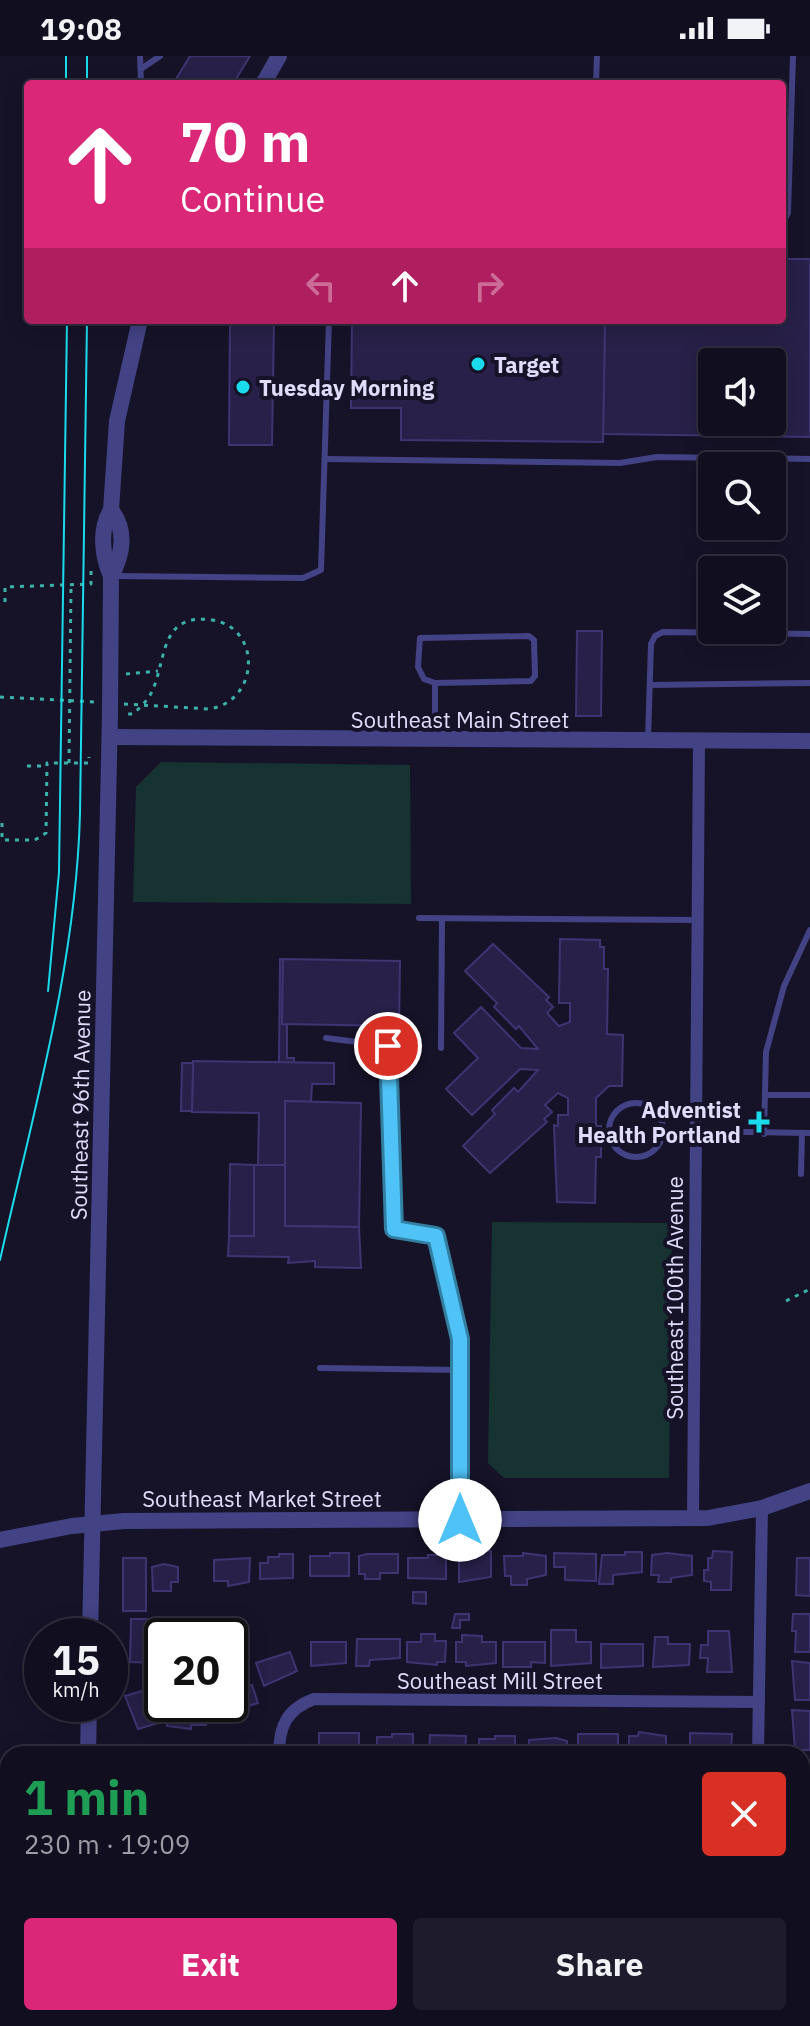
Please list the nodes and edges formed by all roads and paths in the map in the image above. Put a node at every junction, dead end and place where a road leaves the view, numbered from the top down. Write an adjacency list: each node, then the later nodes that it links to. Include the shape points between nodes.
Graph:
1 (140, 56): 6 (lane)
2 (160, 56): 6 (lane)
3 (279, 56): 8 (street)
4 (597, 56): 9 (lane)
5 (793, 56): 10 (lane)
6 (141, 69): 7 (lane)
7 (141, 80)
8 (265, 80)
9 (596, 80)
10 (786, 217)
11 (139, 324): 15 (street, Southeast 96th Avenue, via 117,421)
12 (329, 324): 13 (lane)
13 (327, 459): 14 (lane); 17 (lane, via 324,561 315,575)
14 (810, 459)
15 (111, 510): 16 (street, Southeast 96th Avenue, via 105,521); 17 (street, Southeast 96th Avenue, via 121,522 121,559)
16 (104, 551): 17 (street, Southeast 96th Avenue); 18 (path, via 91,555 91,584)
17 (111, 576): 22 (street, Southeast 96th Avenue)
18 (71, 585): 19 (path, via 5,587); 34 (path)
19 (5, 602)
20 (810, 634): 25 (lane, via 663,632 651,644)
21 (158, 671): 22 (path); 26 (path, via 166,641 182,625 204,619 232,627 246,647 250,672 235,697); 27 (path, via 147,700)
22 (110, 674): 28 (street, Southeast 96th Avenue)
23 (435, 683): 23 (lane, via 419,671 418,642 423,636 534,640 531,681); 29 (lane)
24 (810, 683): 25 (lane)
25 (650, 685): 31 (lane)
26 (209, 709)
27 (133, 714)
28 (110, 737): 29 (street, Southeast Main Street); 59 (street, Southeast 96th Avenue)
29 (435, 741): 31 (street, Southeast Main Street)
30 (810, 741): 32 (street, Southeast Main Street)
31 (648, 742): 32 (street, Southeast Main Street)
32 (699, 743): 40 (street, Southeast 100th Avenue)
33 (89, 757): 34 (path, via 89,763)
34 (69, 763): 36 (path)
35 (27, 766): 36 (path)
36 (47, 766): 37 (path, via 46,833 35,840 2,840)
37 (2, 823)
38 (419, 918): 39 (lane)
39 (442, 919): 40 (lane); 43 (lane)
40 (697, 920): 47 (street, Southeast 100th Avenue)
41 (810, 930): 44 (lane, via 773,1019 764,1067)
42 (326, 1038): 54 (lane, via 388,1046 394,1229 436,1236 460,1339)
43 (441, 1048)
44 (766, 1095): 45 (lane); 49 (lane)
45 (810, 1095)
46 (663, 1131): 46 (lane, via 659,1115 639,1104 617,1112 610,1126 617,1148 630,1156 656,1149); 47 (lane)
47 (695, 1133): 49 (lane); 57 (street, Southeast 100th Avenue)
48 (806, 1133): 49 (lane); 50 (lane)
49 (764, 1134)
50 (801, 1174)
51 (810, 1289): 52 (path)
52 (786, 1301)
53 (320, 1368): 54 (lane)
54 (461, 1370): 58 (lane)
55 (810, 1491): 56 (street, Southeast Market Street)
56 (762, 1508): 57 (street, Southeast Market Street); 62 (street)
57 (693, 1518): 58 (street, Southeast Market Street)
58 (460, 1520): 59 (street, Southeast Market Street)
59 (92, 1523): 60 (street, Southeast Market Street); 61 (street, Southeast 96th Avenue)
60 (8, 1539)
61 (90, 1618)
62 (759, 1702): 65 (street, Southeast Mill Street, via 314,1699 299,1704 283,1720); 66 (street)
63 (89, 1722): 64 (street)
64 (88, 1746)
65 (280, 1746)
66 (758, 1746)

